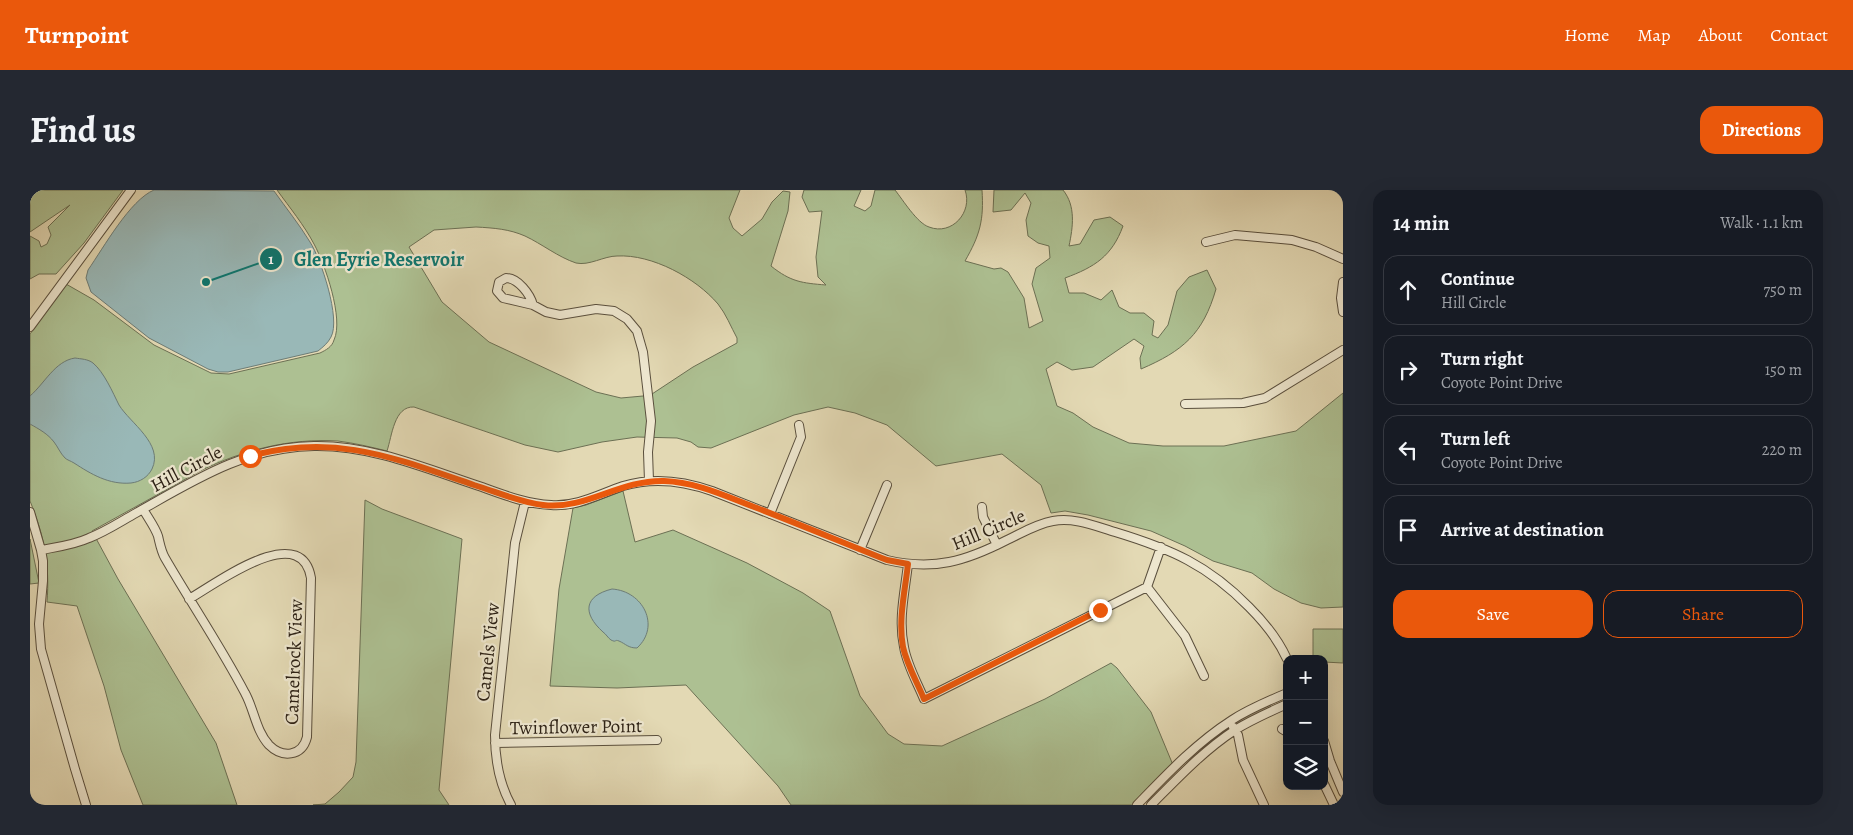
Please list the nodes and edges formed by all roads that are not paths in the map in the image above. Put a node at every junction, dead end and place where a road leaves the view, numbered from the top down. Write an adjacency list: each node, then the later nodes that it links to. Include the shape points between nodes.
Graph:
1 (131, 190): 7 (street)
2 (1206, 242): 3 (street, via 1235,235 1292,240)
3 (1343, 259)
4 (1343, 282): 6 (street)
5 (533, 305): 5 (street, via 516,280 506,278 499,282 497,290 503,298); 11 (street, via 560,315 596,309 614,311 637,331 642,343 651,421)
6 (1343, 312)
7 (30, 327)
8 (1343, 350): 9 (street, via 1265,398 1243,403)
9 (1185, 404)
10 (799, 425): 17 (street, via 801,437)
11 (649, 481): 13 (street, Hill Circle, via 565,505); 17 (street, Hill Circle, via 700,487)
12 (887, 485): 21 (street)
13 (525, 502): 15 (street, Hill Circle, via 383,454 313,446 281,449 234,461); 32 (street, Camels View, via 515,543)
14 (982, 507): 18 (street, via 983,517)
15 (143, 509): 20 (street, Hill Circle, via 89,538); 24 (street, Camelrock View, via 155,529 163,555)
16 (30, 512): 20 (street)
17 (770, 514): 21 (street, Hill Circle)
18 (997, 545): 19 (street, Hill Circle, via 1044,523 1067,520); 22 (street, Hill Circle, via 952,563)
19 (1162, 547): 23 (street); 25 (street, Hill Circle, via 1205,569 1236,594 1266,624)
20 (41, 550): 36 (street, via 41,649)
21 (860, 550): 22 (street, Hill Circle)
22 (908, 564): 23 (street, via 902,636 908,662 924,699)
23 (1147, 587): 26 (street, via 1185,636)
24 (189, 599): 24 (street, Camelrock View, via 269,555 288,554 306,565 311,578 307,728 305,743 300,750 284,754 264,739 245,692)
25 (1285, 655)
26 (1204, 676)
27 (1283, 695): 29 (street)
28 (1283, 706): 30 (street)
29 (1230, 721): 30 (street); 38 (street, via 1191,752)
30 (1235, 730): 39 (street, via 1192,765); 40 (street, via 1243,760)
31 (657, 740): 32 (street, Twinflower Point)
32 (495, 743): 37 (street, Camels View, via 500,778)
33 (1325, 745): 35 (street)
34 (1327, 790): 41 (street)
35 (1343, 792)
36 (86, 805)
37 (511, 805)
38 (1137, 805)
39 (1151, 805)
40 (1264, 805)
41 (1334, 805)

